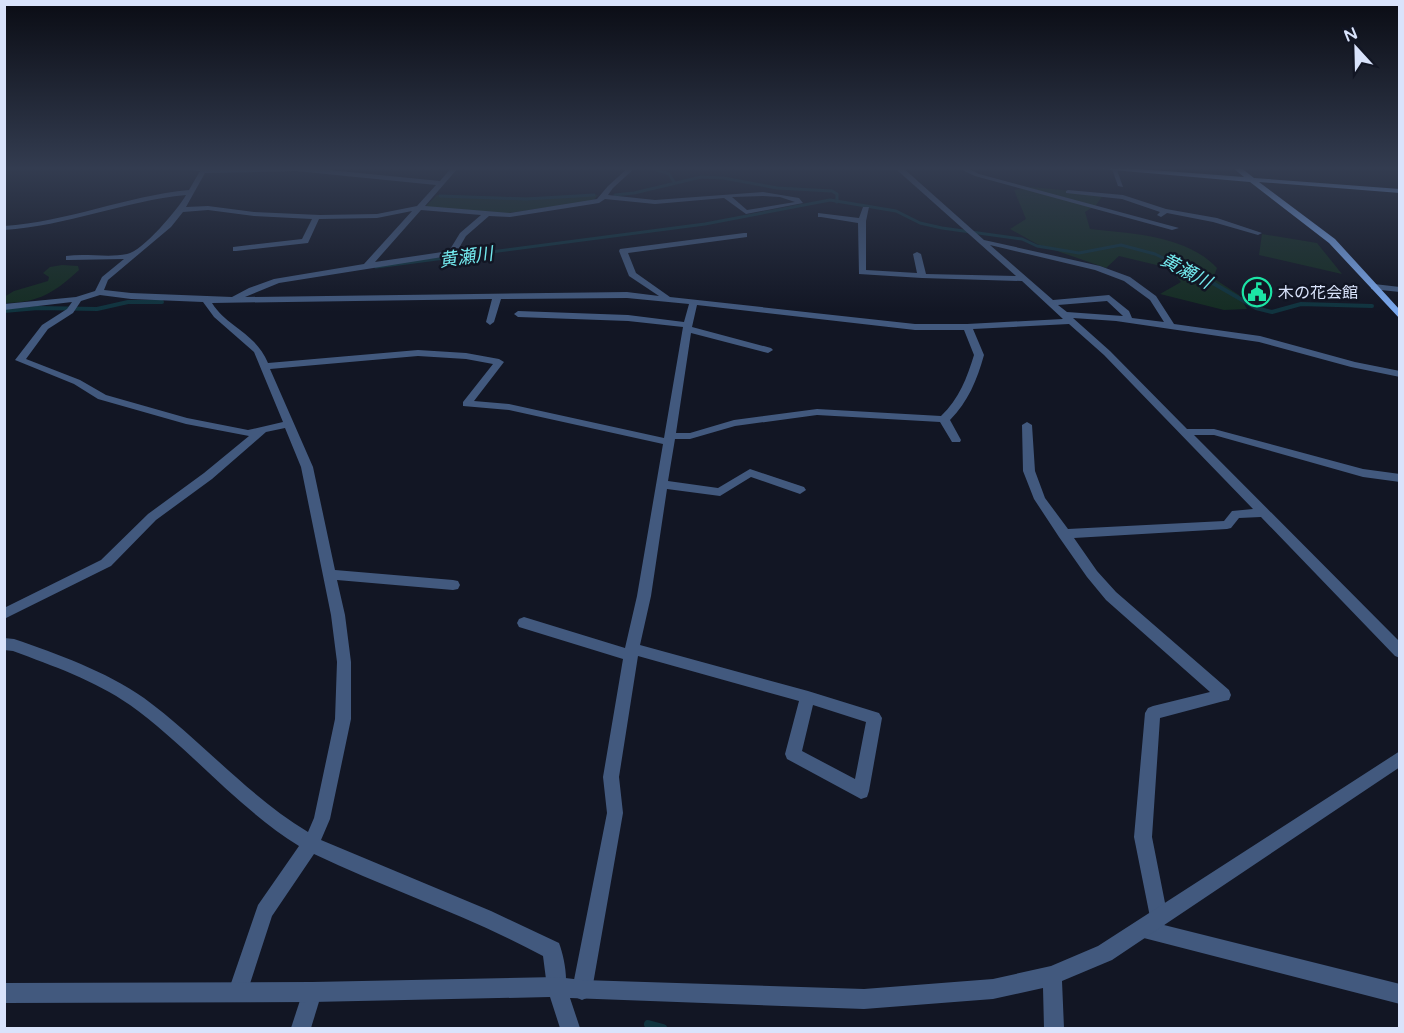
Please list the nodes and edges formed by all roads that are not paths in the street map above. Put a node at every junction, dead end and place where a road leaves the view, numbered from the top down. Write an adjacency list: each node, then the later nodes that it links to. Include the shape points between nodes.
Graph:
1 (79, 215): 17 (street)
2 (176, 215): 24 (street)
3 (294, 215): 14 (street)
4 (381, 215): 14 (street)
5 (413, 215): 26 (street)
6 (485, 215): 26 (street, via 452,253)
7 (822, 215): 15 (street)
8 (864, 215): 15 (street)
9 (951, 215): 21 (street)
10 (1126, 215): 16 (street)
11 (1161, 215): 16 (street)
12 (1188, 215): 19 (street)
13 (1297, 215): 29 (main road, via 1332,241)
14 (316, 217): 22 (street, via 305,241)
15 (862, 221): 27 (street, via 862,272)
16 (1155, 223): 18 (street)
17 (4, 228)
18 (1175, 228)
19 (1258, 233)
20 (744, 235): 33 (street, via 623,251 632,274)
21 (981, 242): 28 (street); 45 (street, via 1115,272 1155,300)
22 (236, 249)
23 (917, 254): 27 (street)
24 (132, 256): 25 (street); 31 (street, via 105,279)
25 (69, 258)
26 (367, 266): 35 (street, via 277,281)
27 (922, 276): 28 (street)
28 (1023, 279): 38 (street)
29 (1374, 287): 30 (street); 41 (main road)
30 (1400, 290)
31 (100, 292): 34 (street); 36 (street)
32 (497, 297): 33 (street); 35 (street); 44 (street)
33 (669, 298): 37 (street)
34 (206, 300): 35 (street); 49 (street, via 212,311 252,343)
35 (233, 300)
36 (77, 301): 39 (street); 54 (street, via 68,313 37,335 31,350 20,360 77,382 102,397 144,411 220,428)
37 (694, 302): 46 (street); 47 (street, via 915,327)
38 (1052, 303): 42 (street); 43 (street, via 1109,298)
39 (4, 307)
40 (518, 314): 46 (street, via 628,318)
41 (1400, 316)
42 (1069, 318): 43 (street); 47 (street); 55 (street)
43 (1129, 320): 45 (street)
44 (490, 322)
45 (1170, 326): 50 (street, via 1260,339)
46 (688, 327): 48 (street); 56 (street)
47 (967, 327): 51 (street, via 979,355 970,385)
48 (768, 351)
49 (266, 366): 52 (street); 56 (street, via 418,353 466,356 499,362 467,404 509,407)
50 (1400, 374)
51 (944, 419): 56 (street, via 817,412 734,423); 57 (street)
52 (289, 424): 54 (street); 63 (street, via 307,467)
53 (1027, 425): 62 (street, via 1029,471 1040,499)
54 (261, 432): 65 (street, via 152,517 106,563)
55 (1185, 432): 58 (street, via 1214,432 1363,473); 61 (street)
56 (670, 439): 59 (street)
57 (956, 440)
58 (1400, 478)
59 (662, 484): 60 (street, via 720,492 750,473); 68 (street)
60 (800, 490)
61 (1263, 513): 62 (street, via 1236,514 1227,525); 69 (street)
62 (1063, 534): 73 (street, via 1111,596 1224,695 1153,713 1143,837)
63 (330, 574): 64 (street); 72 (street, via 344,663 343,719 322,819)
64 (453, 585)
65 (4, 614)
66 (524, 623): 68 (street)
67 (4, 644): 72 (street, via 103,679 139,703 204,758 238,793)
68 (631, 652): 70 (street); 77 (street, via 611,777 615,813)
69 (1400, 652)
70 (808, 697): 70 (street, via 874,718 861,790 793,754)
71 (1400, 758): 73 (street)
72 (311, 844): 76 (street, via 552,950); 78 (street, via 264,911)
73 (1159, 918): 74 (street)
74 (1143, 929): 75 (street, via 1105,953); 81 (street)
75 (1052, 976): 77 (street, via 993,989 864,999); 84 (street)
76 (557, 987): 77 (street); 79 (street); 83 (street)
77 (582, 990)
78 (238, 992): 79 (street); 80 (street)
79 (312, 992): 82 (street)
80 (4, 993)
81 (1400, 994)
82 (302, 1029)
83 (570, 1029)
84 (1054, 1029)

